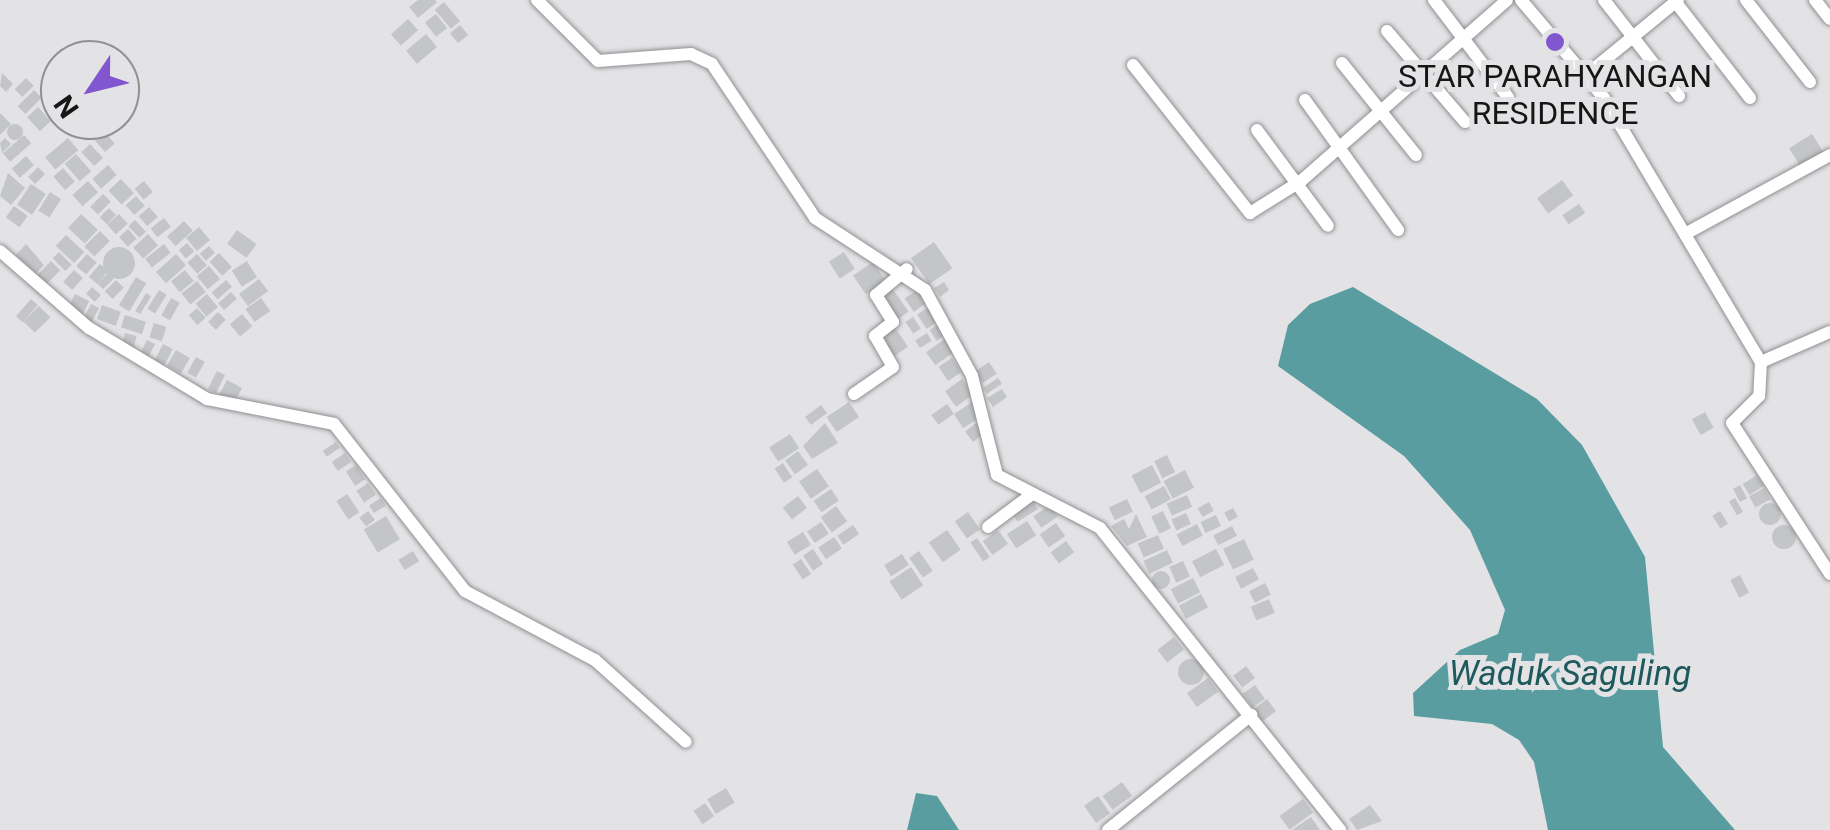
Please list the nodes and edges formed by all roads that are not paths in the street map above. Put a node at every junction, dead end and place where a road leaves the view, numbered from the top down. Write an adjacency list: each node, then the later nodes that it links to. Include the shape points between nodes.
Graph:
1 (537, 0): 33 (street, via 598,61 691,54 712,64 816,218)
2 (1434, 0): 12 (street)
3 (1508, 0): 12 (street)
4 (1521, 0): 16 (street)
5 (1604, 0): 11 (street)
6 (1746, 0): 17 (street)
7 (1815, 0): 9 (street)
8 (1676, 1): 11 (street); 20 (street)
9 (1830, 19)
10 (1387, 31): 15 (street)
11 (1633, 37): 16 (street); 18 (street)
12 (1462, 38): 15 (street); 19 (street)
13 (1342, 63): 22 (street)
14 (1133, 65): 28 (street, via 1250,214)
15 (1424, 75): 22 (street); 23 (street)
16 (1585, 76): 31 (street)
17 (1810, 82)
18 (1679, 96)
19 (1508, 97)
20 (1750, 98)
21 (1305, 100): 25 (street)
22 (1382, 111): 25 (street); 27 (street)
23 (1464, 122)
24 (1257, 130): 28 (street)
25 (1340, 147): 28 (street); 30 (street)
26 (1830, 155): 31 (street)
27 (1416, 156)
28 (1297, 184): 29 (street)
29 (1328, 226)
30 (1398, 230)
31 (1686, 234): 35 (street)
32 (0, 251): 41 (street, via 88,328 207,399 334,424 466,591 595,660)
33 (906, 269): 36 (street, via 876,295 893,322 876,336 893,367); 37 (street, via 972,376 990,464)
34 (1830, 332): 35 (street)
35 (1760, 362): 39 (street, via 1758,396 1732,424)
36 (854, 394)
37 (1030, 495): 38 (street); 40 (street, via 1071,505 1100,528)
38 (988, 527)
39 (1830, 574)
40 (1251, 715): 42 (street); 43 (street)
41 (686, 742)
42 (1108, 830)
43 (1340, 830)

